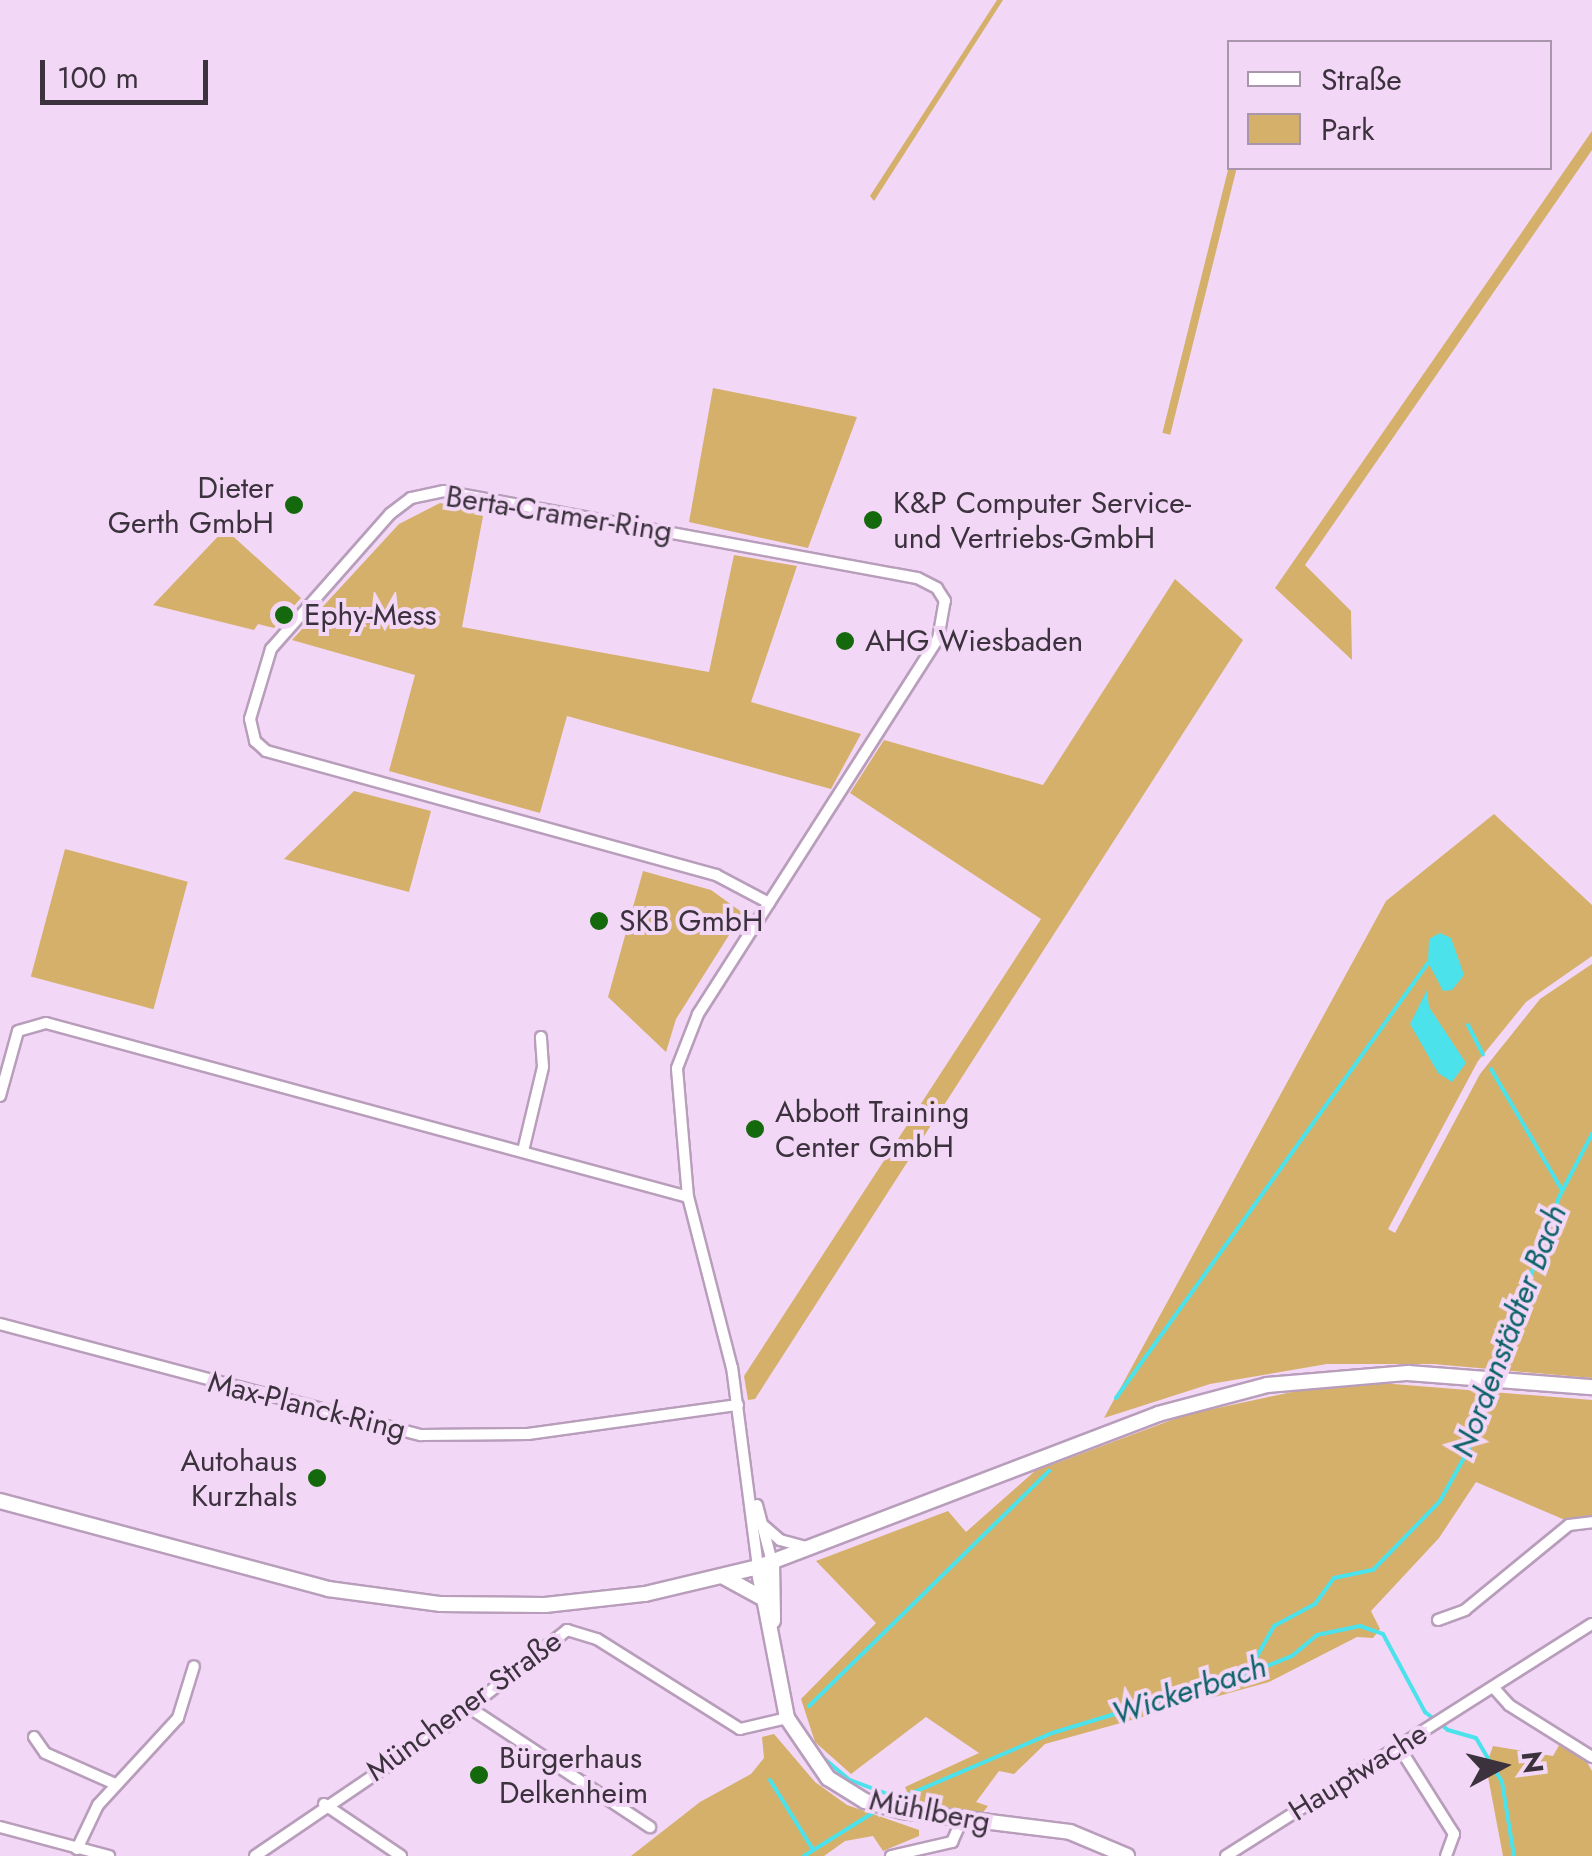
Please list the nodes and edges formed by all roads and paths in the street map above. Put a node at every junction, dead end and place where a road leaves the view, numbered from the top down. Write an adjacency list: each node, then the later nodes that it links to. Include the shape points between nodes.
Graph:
1 (769, 902): 1 (street, Berta-Cramer-Ring, via 938,639 946,608 932,583 444,491 411,498 390,514 272,649 250,718 255,741 266,751 716,875); 5 (street, Berta-Cramer-Ring, via 682,1050 675,1097)
2 (541, 1036): 4 (street, via 543,1068)
3 (0, 1096): 4 (street, via 18,1030 36,1022)
4 (523, 1151): 5 (street)
5 (688, 1197): 8 (street)
6 (0, 1324): 8 (street, Max-Planck-Ring, via 421,1435 528,1434)
7 (1592, 1388): 13 (main road, via 1337,1375 1232,1392 1141,1420)
8 (738, 1405): 9 (street)
9 (752, 1491): 12 (street); 14 (street)
10 (0, 1501): 15 (main road, via 286,1580 404,1601 545,1605)
11 (1592, 1522): 17 (street, via 1569,1525 1465,1610)
12 (764, 1524): 13 (street, via 780,1540); 14 (street)
13 (812, 1548): 14 (main road)
14 (765, 1564): 15 (main road); 16 (main road, Mühlberg); 19 (main road, Mühlberg)
15 (724, 1577): 16 (main road)
16 (764, 1600): 19 (main road, Mühlberg)
17 (1438, 1620)
18 (1592, 1624): 21 (street, Hauptwache)
19 (772, 1637): 23 (main road, Mühlberg)
20 (194, 1666): 27 (street, via 178,1718)
21 (1493, 1687): 25 (street, Hauptwache); 26 (street, via 1509,1705)
22 (470, 1708): 23 (street, Münchener Straße, via 553,1638 574,1630 658,1674 734,1727 756,1730); 28 (street, Münchener Straße); 31 (street)
23 (787, 1718): 29 (main road, Mühlberg, via 812,1762 865,1801)
24 (34, 1737): 27 (street, via 44,1752)
25 (1399, 1747): 38 (street, Hauptwache); 39 (street, via 1454,1834)
26 (1592, 1757)
27 (115, 1784): 32 (street)
28 (324, 1804): 34 (street, Münchener Straße); 35 (street)
29 (961, 1822): 36 (street, via 952,1842); 37 (main road, Mühlberg, via 1070,1832)
30 (0, 1826): 32 (street)
31 (650, 1827)
32 (77, 1849): 33 (street)
33 (109, 1856)
34 (254, 1856)
35 (400, 1856)
36 (891, 1856)
37 (1128, 1856)
38 (1226, 1856)
39 (1446, 1856)

